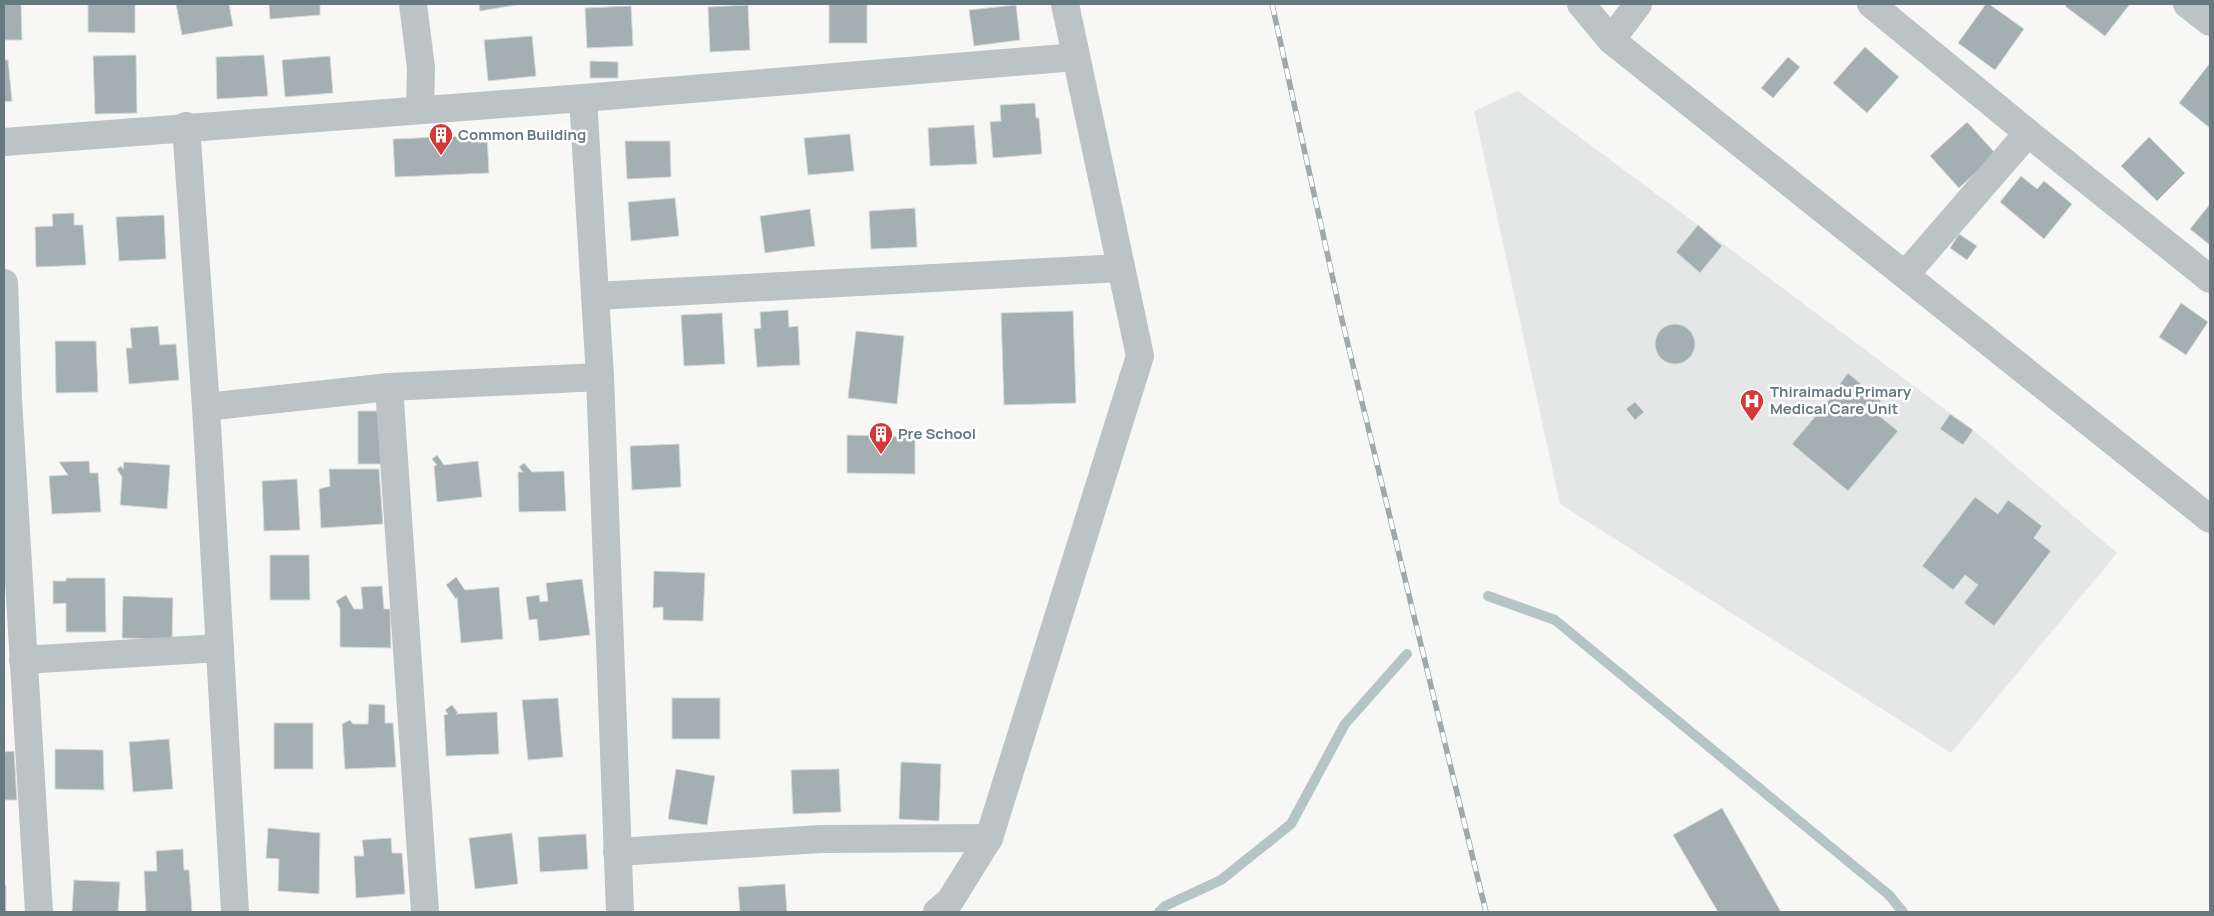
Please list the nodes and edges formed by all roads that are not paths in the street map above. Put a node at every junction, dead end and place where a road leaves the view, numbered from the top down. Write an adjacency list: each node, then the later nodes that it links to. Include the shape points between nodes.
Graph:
1 (413, 4): 11 (street, via 421,68)
2 (1065, 4): 9 (street)
3 (1581, 4): 8 (street)
4 (1638, 4): 8 (street)
5 (1871, 4): 13 (street)
6 (2188, 4): 7 (street)
7 (2210, 22)
8 (1611, 40): 16 (street)
9 (1076, 57): 10 (street); 15 (street)
10 (583, 98): 11 (street); 19 (street)
11 (420, 109): 12 (street)
12 (186, 126): 14 (street); 22 (street)
13 (2028, 134): 16 (street); 17 (street)
14 (4, 142)
15 (1121, 268): 19 (street); 26 (street, via 1140,356)
16 (1905, 275): 23 (street)
17 (2210, 279)
18 (4, 283): 25 (street)
19 (595, 296): 20 (street)
20 (600, 377): 21 (street); 27 (street)
21 (389, 387): 22 (street); 31 (street)
22 (206, 407): 24 (street)
23 (2210, 519)
24 (220, 648): 25 (street); 30 (street)
25 (23, 660): 29 (street)
26 (989, 838): 27 (street, via 822,839); 28 (street)
27 (617, 852): 32 (street)
28 (946, 909)
29 (39, 912)
30 (235, 912)
31 (425, 912)
32 (620, 912)

